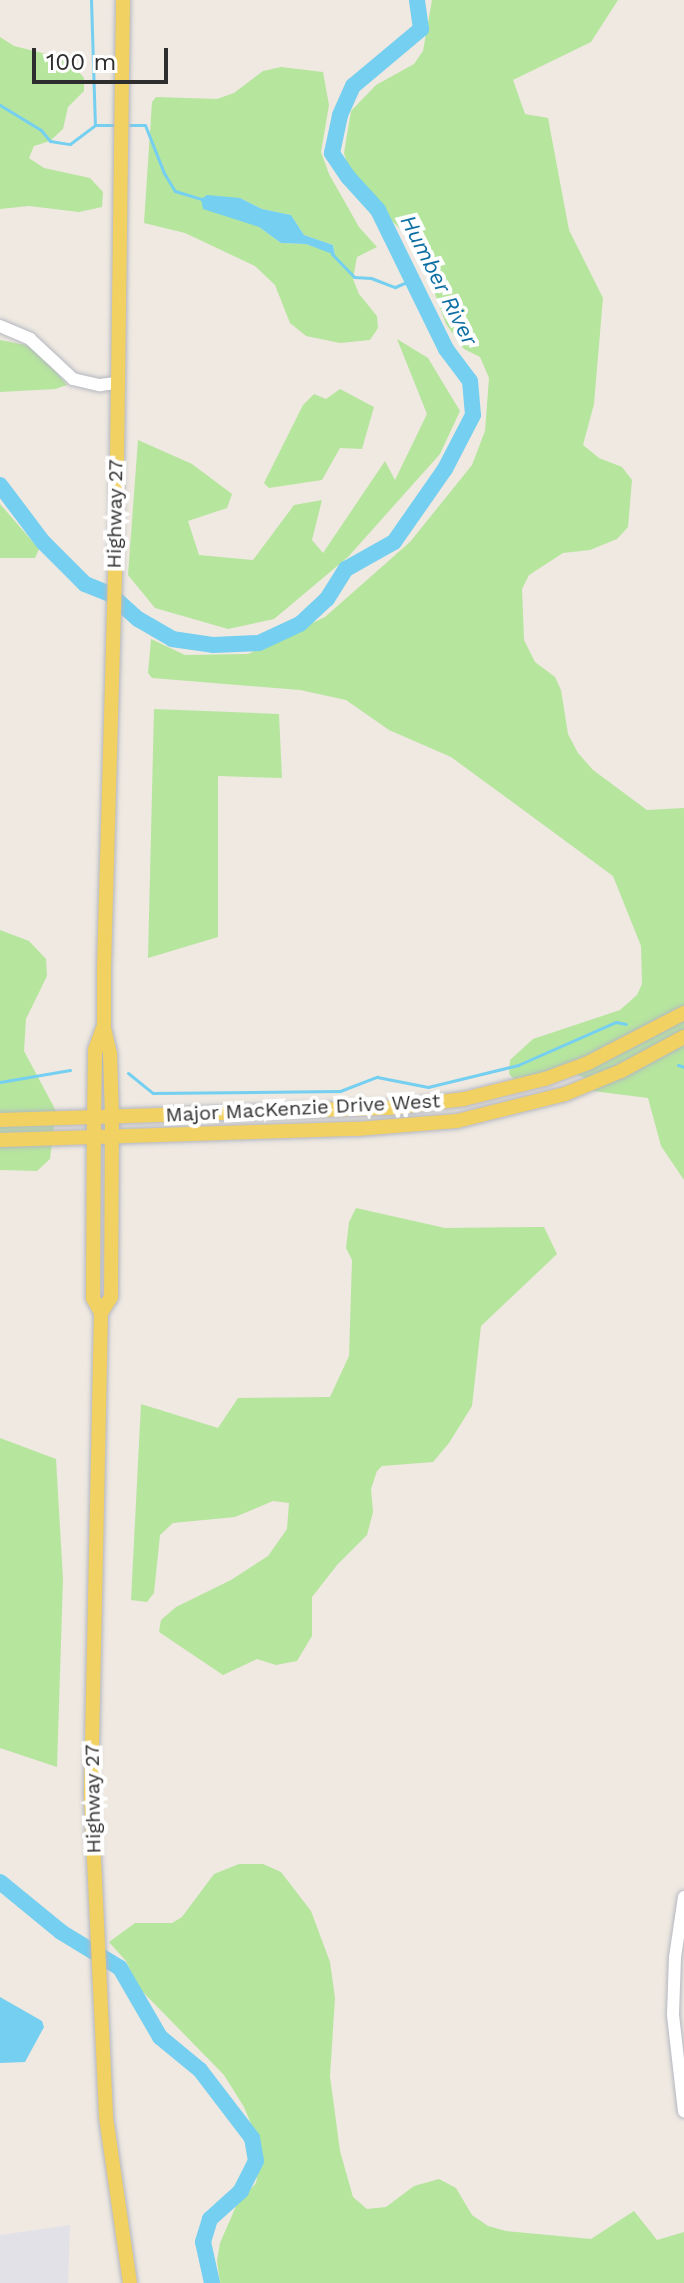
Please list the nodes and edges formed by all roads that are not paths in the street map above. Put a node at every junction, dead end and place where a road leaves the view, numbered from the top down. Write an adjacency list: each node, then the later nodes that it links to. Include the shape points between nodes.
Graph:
1 (123, 0): 3 (main road, Highway 27)
2 (0, 326): 3 (street, via 30,339 73,379)
3 (116, 383): 5 (main road, Highway 27)
4 (684, 1013): 7 (main road, Major MacKenzie Drive West, via 588,1063 464,1099 389,1108)
5 (104, 1028): 7 (main road, Highway 27); 8 (main road, Highway 27, via 95,1050)
6 (684, 1037): 10 (main road, Major MacKenzie Drive West, via 565,1094 457,1121)
7 (112, 1116): 8 (main road, Major MacKenzie Drive West); 10 (main road, Highway 27)
8 (94, 1117): 9 (main road, Major MacKenzie Drive West); 11 (main road, Highway 27)
9 (0, 1120)
10 (112, 1137): 11 (main road, Major MacKenzie Drive West); 13 (main road, Highway 27, via 111,1297)
11 (94, 1138): 12 (main road, Major MacKenzie Drive West); 13 (main road, Highway 27, via 93,1298)
12 (0, 1140)
13 (101, 1313): 16 (main road, Highway 27, via 92,1765 98,1990 106,2117)
14 (684, 1897): 15 (street, via 673,2015)
15 (684, 2111)
16 (130, 2283)

